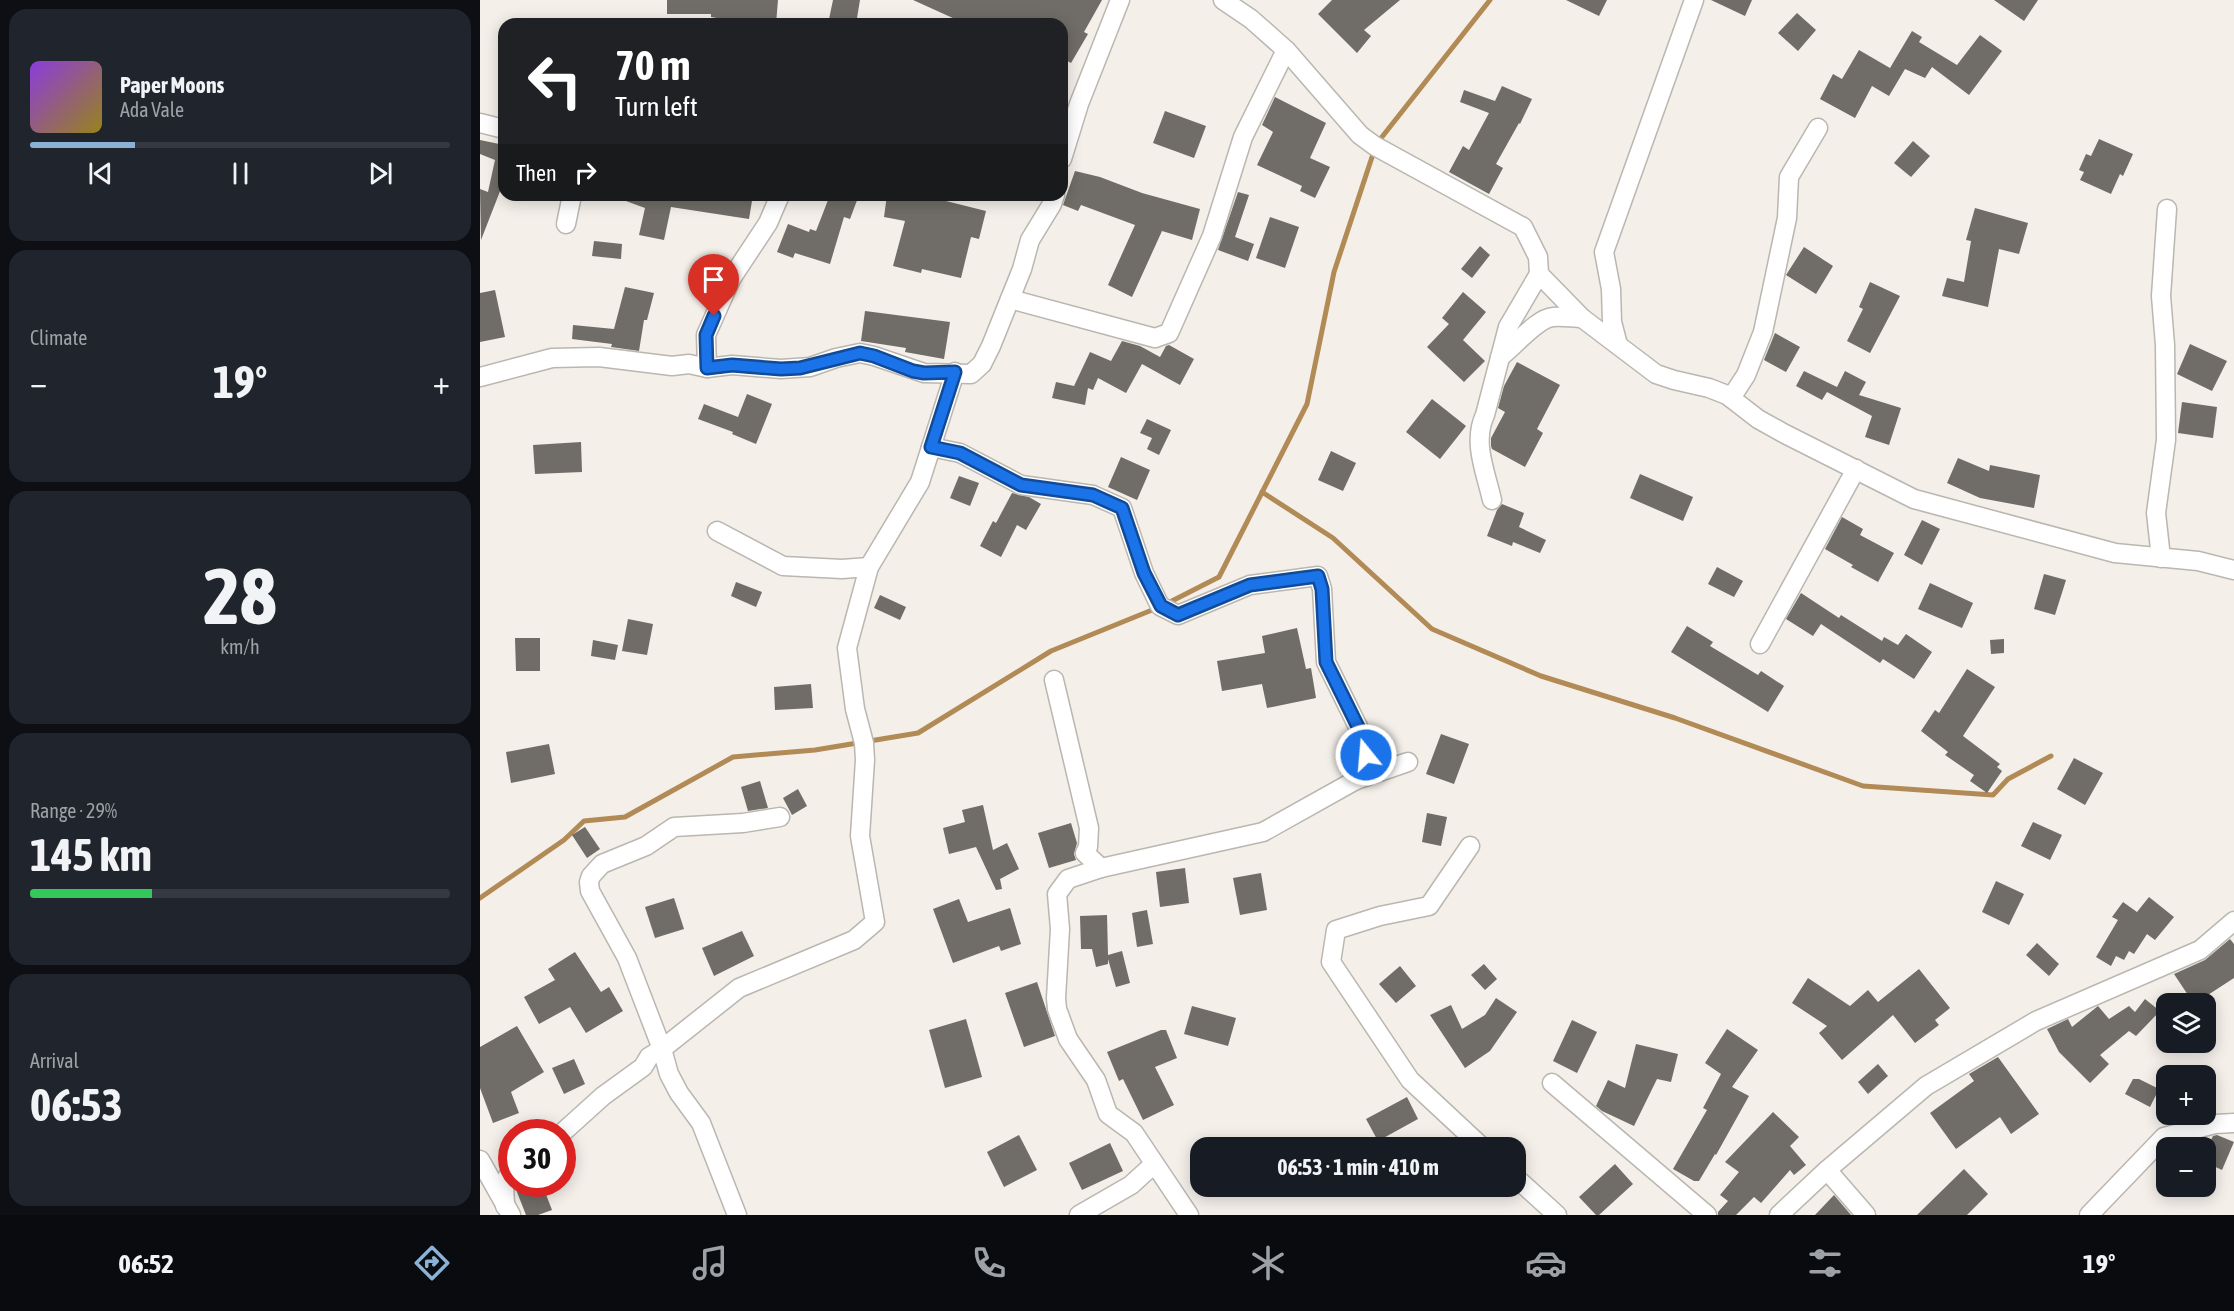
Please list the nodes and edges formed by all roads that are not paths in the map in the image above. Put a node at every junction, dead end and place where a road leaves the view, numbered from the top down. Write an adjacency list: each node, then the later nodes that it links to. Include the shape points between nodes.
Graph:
1 (1120, 0): 8 (street)
2 (1223, 0): 4 (street)
3 (1694, 0): 17 (street, via 1604,252)
4 (1286, 50): 14 (street, via 1342,116 1368,140 1523,228 1538,257); 15 (street, via 1243,136 1212,236 1169,333 1155,338)
5 (480, 123): 6 (street)
6 (498, 128)
7 (1818, 128): 22 (street, via 1790,177 1787,218 1763,332 1746,375)
8 (1068, 138)
9 (571, 201): 13 (street)
10 (777, 201): 19 (street, via 768,223 731,279 706,335)
11 (1053, 201): 15 (street, via 1030,240)
12 (2168, 209): 27 (street, via 2161,296 2166,440 2156,513)
13 (566, 224)
14 (1539, 274): 16 (street); 18 (street, via 1508,327)
15 (1010, 299): 20 (street, via 982,364 971,374)
16 (1582, 318): 17 (street); 18 (street, via 1551,316 1522,335)
17 (1618, 345): 22 (street, via 1656,374)
18 (1500, 357): 25 (street, via 1480,426 1480,452)
19 (707, 368): 20 (street, via 800,368 860,353 913,371); 21 (street, via 599,357 552,358)
20 (955, 372): 23 (street)
21 (480, 377)
22 (1731, 398): 24 (street, via 1758,419)
23 (931, 447): 28 (street, via 920,482); 33 (street, via 960,453 1021,485 1093,495 1122,508 1144,573 1161,606 1178,615 1250,585 1318,576 1326,662 1365,741 1366,755)
24 (1856, 469): 27 (street, via 1914,499 1943,508 2094,548); 30 (street)
25 (1492, 500)
26 (717, 531): 28 (street, via 783,566)
27 (2161, 558): 29 (street, via 2198,561)
28 (869, 567): 38 (street, via 848,648 866,760 861,836 875,922 854,940 739,988)
29 (2234, 570)
30 (1760, 644)
31 (1054, 680): 36 (street, via 1089,828 1085,853)
32 (1408, 762): 33 (street)
33 (1356, 780): 36 (street, via 1263,832)
34 (780, 817): 38 (street, via 674,828 646,846 602,864 591,876 590,891 627,958)
35 (1470, 846): 42 (street, via 1429,906 1336,930 1331,962 1410,1080)
36 (1101, 868): 44 (street, via 1068,879 1057,894 1057,1009 1068,1039 1096,1080 1108,1114 1134,1133)
37 (2234, 921): 45 (street, via 2200,950 2036,1021 1926,1086)
38 (662, 1049): 40 (street); 48 (street, via 679,1093 701,1122)
39 (1552, 1083): 52 (street)
40 (576, 1120)
41 (2234, 1123): 55 (street, via 2164,1137)
42 (1471, 1137)
43 (480, 1160): 47 (street)
44 (1154, 1164): 49 (street, via 1131,1185); 50 (street)
45 (1827, 1170): 53 (street); 54 (street)
46 (1526, 1187): 51 (street)
47 (504, 1212)
48 (737, 1215)
49 (1079, 1215)
50 (1190, 1215)
51 (1557, 1215)
52 (1707, 1215)
53 (1779, 1215)
54 (1866, 1215)
55 (2089, 1215)

